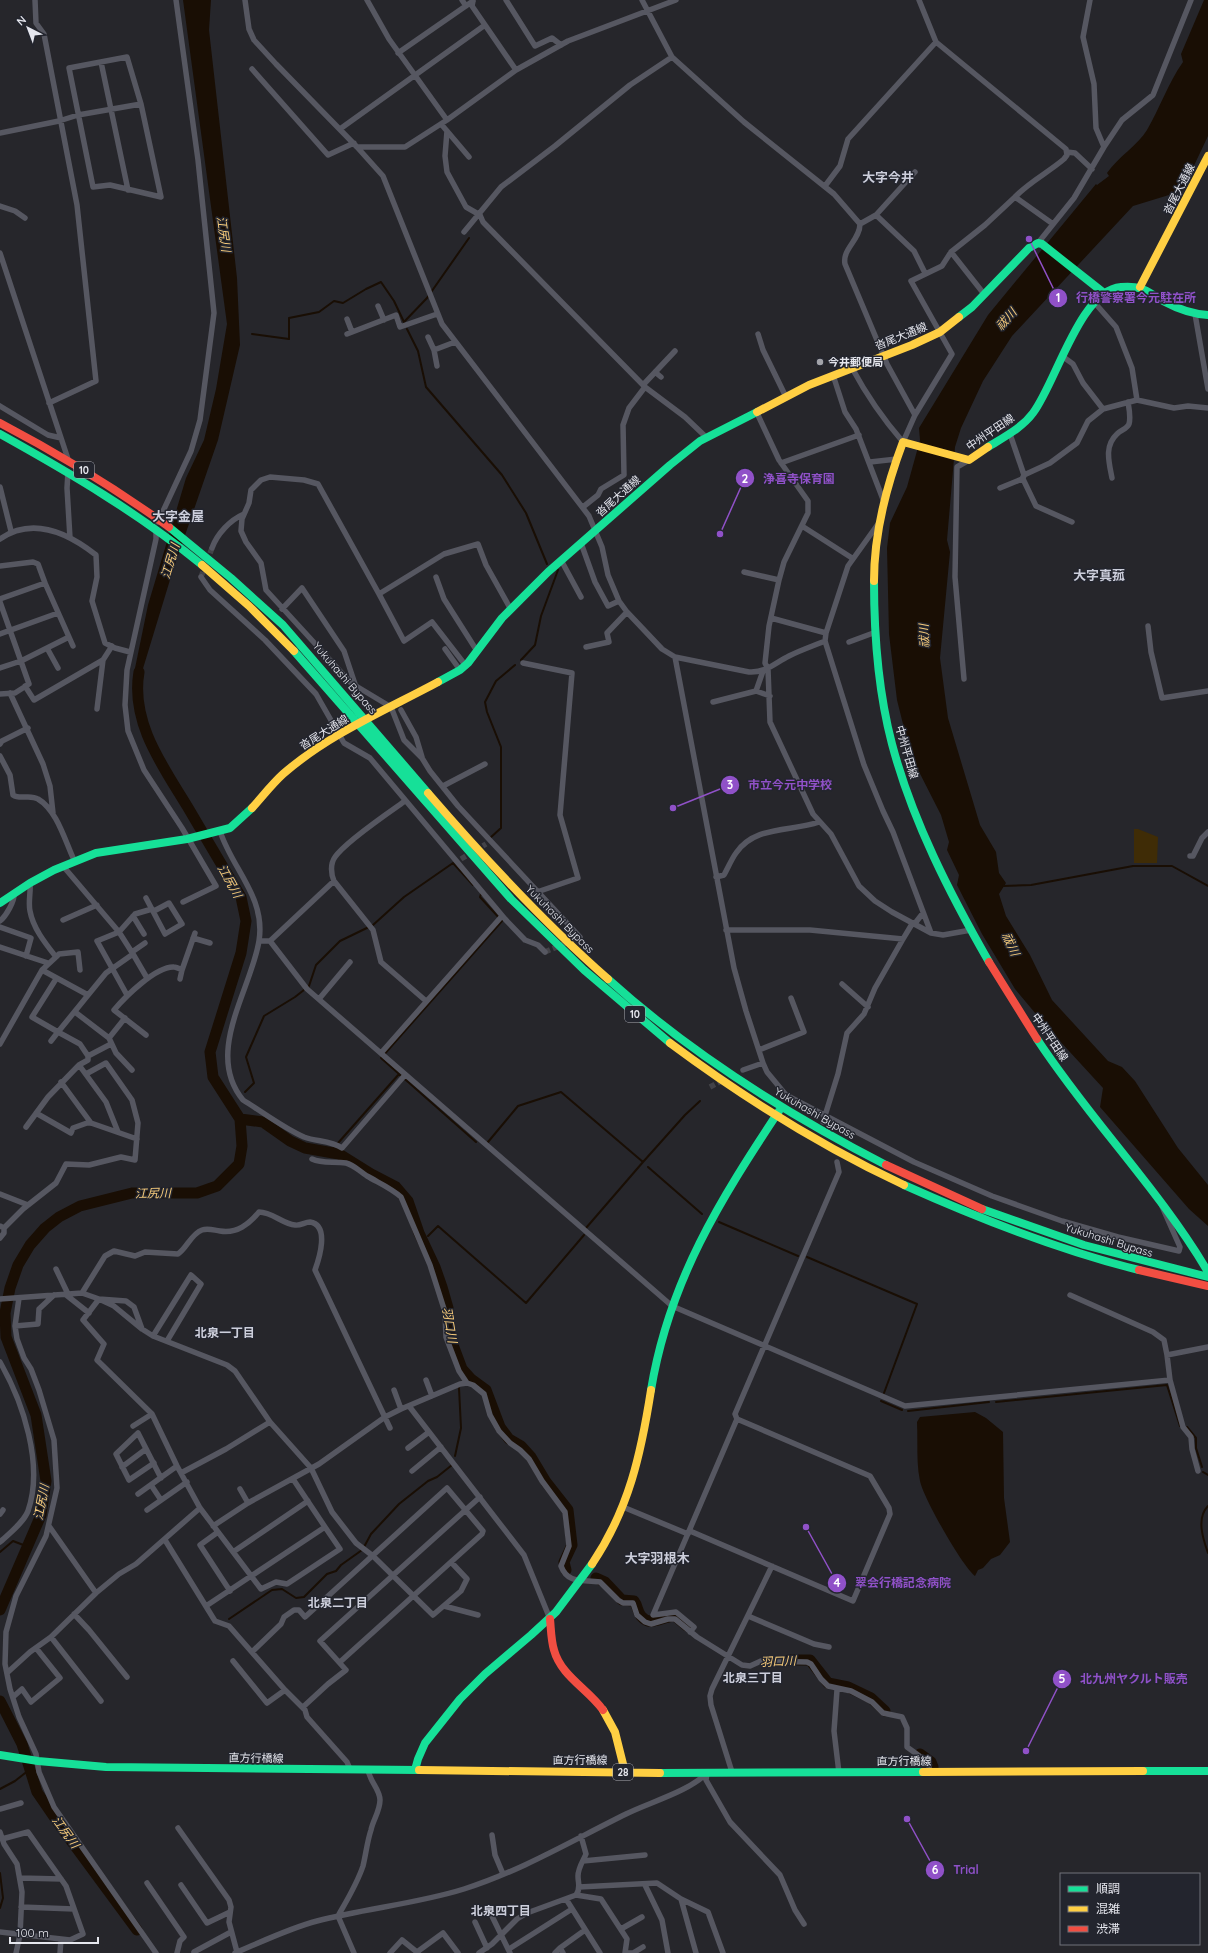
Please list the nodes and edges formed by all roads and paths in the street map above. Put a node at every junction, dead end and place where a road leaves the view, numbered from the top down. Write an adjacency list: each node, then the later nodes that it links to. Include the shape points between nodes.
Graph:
1 (35, 0): 28 (street, via 36,23 44,34)
2 (176, 0): 109 (street, via 198,160 214,313 200,420 191,451)
3 (245, 0): 30 (street, via 249,29 254,40)
4 (367, 0): 18 (street)
5 (462, 0): 13 (street)
6 (473, 0): 13 (street); 15 (street, via 472,6)
7 (506, 0): 17 (street, via 535,46 552,38)
8 (642, 0): 14 (street)
9 (676, 0): 14 (street)
10 (919, 0): 16 (street)
11 (1090, 0): 34 (street, via 1083,37 1094,84 1096,128)
12 (1191, 0): 34 (street, via 1153,96 1122,120)
13 (466, 6): 18 (street)
14 (648, 12): 17 (street, via 568,40); 19 (street)
15 (486, 25): 22 (street); 23 (street)
16 (936, 42): 35 (street, via 1064,146); 40 (street, via 848,139 840,166)
17 (561, 45): 22 (street)
18 (398, 53): 23 (street)
19 (672, 57): 40 (street, via 744,122); 44 (street, via 630,85 501,187)
20 (101, 62): 24 (street, via 127,57); 25 (street); 26 (street, via 68,68)
21 (252, 69): 33 (street, via 328,155)
22 (516, 70): 27 (street)
23 (415, 76): 27 (street); 30 (street)
24 (141, 104): 25 (street); 41 (street, via 161,197)
25 (110, 109): 26 (street); 41 (street)
26 (78, 115): 28 (street); 41 (street, via 93,187 110,186)
27 (447, 120): 29 (street)
28 (59, 121): 32 (street); 83 (street, via 77,205 96,381)
29 (441, 124): 31 (street); 33 (street, via 405,146)
30 (340, 129): 33 (street)
31 (447, 132): 37 (street); 44 (street, via 447,172 466,207)
32 (0, 133)
33 (356, 145): 59 (street, via 383,176 428,285)
34 (1104, 147): 38 (street)
35 (1067, 152): 38 (street, via 1075,152); 42 (street, via 1060,163 1023,188)
36 (1208, 156): 54 (main road, 沓尾大通線)
37 (469, 157)
38 (1092, 169): 48 (street, via 1074,198)
39 (915, 172): 45 (street)
40 (825, 186): 47 (street)
41 (128, 190)
42 (1015, 197): 48 (street); 51 (street)
43 (0, 206): 46 (street)
44 (480, 215): 49 (street); 78 (street, via 483,222)
45 (876, 215): 47 (street); 53 (street, via 914,251)
46 (25, 218)
47 (860, 224): 70 (street, via 859,232 844,261)
48 (1053, 224): 50 (street)
49 (464, 232)
50 (1040, 244): 55 (main road); 56 (main road, 沓尾大通線, via 1021,255)
51 (951, 252): 53 (street, via 942,266); 56 (street)
52 (0, 253): 83 (street)
53 (925, 273): 64 (street, via 911,281)
54 (1140, 287): 55 (main road, via 1118,287); 60 (main road, via 1166,303)
55 (1104, 293): 57 (main road, 中州平田線)
56 (984, 294): 64 (main road, 沓尾大通線, via 963,316)
57 (1094, 302): 71 (main road, 中州平田線, via 1084,313); 81 (street, via 1116,327 1132,368)
58 (378, 306): 63 (street)
59 (437, 314): 63 (street, via 400,327 396,315); 67 (street)
60 (1195, 314): 61 (main road); 72 (street)
61 (1208, 315)
62 (347, 319): 63 (street, via 350,333)
63 (384, 320)
64 (940, 332): 70 (main road, 沓尾大通線); 88 (street, via 952,354)
65 (758, 334): 80 (street)
66 (428, 337): 68 (street)
67 (455, 342): 68 (street); 107 (street)
68 (434, 350): 73 (street)
69 (675, 351): 75 (street)
70 (884, 355): 74 (main road, 沓尾大通線); 88 (street)
71 (1062, 356): 86 (street, via 1073,364 1083,383); 91 (main road, 中州平田線, via 1034,412)
72 (1205, 360): 79 (street)
73 (437, 366)
74 (852, 368): 76 (main road, 沓尾大通線); 95 (street, via 889,427)
75 (655, 372): 77 (street); 78 (street)
76 (833, 375): 80 (main road, 沓尾大通線); 92 (street, via 845,412)
77 (661, 377)
78 (644, 386): 93 (street, via 685,417); 107 (street, via 629,408 623,426 624,475 601,489 598,495)
79 (1208, 389)
80 (786, 397): 87 (main road, 沓尾大通線)
81 (1137, 400): 82 (street); 85 (street, via 1174,408)
82 (1128, 402): 86 (street); 103 (street, via 1129,423 1115,436 1108,450)
83 (48, 403): 94 (street)
84 (0, 406): 94 (street, via 48,435)
85 (1208, 408)
86 (1103, 409): 102 (street, via 1088,421 1077,443 1050,463)
87 (757, 413): 93 (main road, 沓尾大通線); 100 (street)
88 (915, 415): 95 (street)
89 (0, 423): 97 (main road, Yukuhashi Bypass / 10)
90 (0, 434): 101 (main road, Yukuhashi Bypass / 10)
91 (1010, 434): 98 (main road, 中州平田線); 102 (street)
92 (859, 435): 99 (street); 100 (street)
93 (706, 437): 115 (main road, 沓尾大通線, via 670,465)
94 (61, 438): 97 (street)
95 (904, 443): 96 (main road, 中州平田線); 98 (main road, 中州平田線)
96 (897, 459): 99 (street); 106 (main road, 中州平田線)
97 (68, 460): 101 (street); 109 (main road, Yukuhashi Bypass / 10)
98 (969, 460): 161 (street, via 957,467 955,553)
99 (870, 462): 106 (street)
100 (781, 463): 112 (street, via 808,502 808,513)
101 (68, 472): 114 (main road, Yukuhashi Bypass / 10, via 119,503); 116 (street)
102 (1024, 475): 105 (street, via 1022,479); 111 (street, via 1023,479 1036,506)
103 (1112, 478)
104 (0, 487): 113 (street)
105 (1000, 488)
106 (884, 504): 110 (main road, 中州平田線)
107 (582, 507): 115 (street)
108 (244, 514): 119 (street, via 224,529); 128 (street, via 251,490 266,477 304,480 318,484); 134 (street, via 241,525 243,538 262,563 266,590)
109 (162, 522): 114 (street); 173 (main road, Yukuhashi Bypass / 10, via 262,604 315,660)
110 (879, 522): 120 (street); 140 (main road, 中州平田線, via 874,580)
111 (1072, 522)
112 (802, 526): 120 (street); 126 (street, via 784,562)
113 (11, 531): 116 (street, via 31,528 56,531); 117 (street)
114 (158, 531): 152 (street); 174 (main road, Yukuhashi Bypass / 10, via 249,606 316,674)
115 (596, 531): 118 (main road, 沓尾大通線); 131 (street, via 608,575)
116 (70, 538): 147 (street, via 96,555 97,577 92,601 105,642)
117 (0, 539)
118 (581, 544): 121 (main road, 沓尾大通線); 131 (street, via 595,582 608,606)
119 (212, 548)
120 (852, 558): 141 (street)
121 (561, 560): 129 (street); 133 (main road, 沓尾大通線)
122 (0, 566): 127 (street, via 33,562 38,564)
123 (744, 572): 126 (street)
124 (202, 577): 176 (street, via 210,590 265,640 316,694)
125 (436, 577): 151 (street, via 444,599)
126 (779, 580): 137 (street)
127 (45, 583): 130 (street); 136 (street)
128 (379, 594): 133 (street, via 444,554 478,544 486,565); 159 (street, via 404,641 432,622)
129 (581, 597)
130 (0, 599)
131 (619, 601): 135 (street)
132 (0, 602): 139 (street)
133 (510, 608): 151 (main road, 沓尾大通線)
134 (282, 609): 162 (street, via 350,683); 162 (street, via 302,588 344,651)
135 (627, 612): 148 (street, via 608,633 609,642); 153 (street, via 662,650)
136 (58, 613): 139 (street); 143 (street)
137 (771, 618): 141 (street); 160 (street, via 764,663)
138 (1148, 626): 165 (street, via 1151,652 1162,698)
139 (10, 630): 142 (street); 155 (street)
140 (876, 632): 145 (street); 211 (main road, 中州平田線, via 882,693 892,744 912,804)
141 (826, 633): 144 (street)
142 (0, 634)
143 (69, 637): 146 (street); 149 (street)
144 (825, 641): 160 (street, via 791,655); 203 (street, via 864,765 896,839)
145 (849, 642)
146 (73, 646)
147 (112, 646): 152 (street); 154 (street)
148 (586, 647)
149 (47, 648): 155 (street); 158 (street)
150 (445, 649): 159 (street)
151 (477, 651): 159 (main road, 沓尾大通線)
152 (130, 652): 189 (street, via 125,705 132,743 144,770)
153 (675, 657): 160 (street, via 749,672); 193 (street)
154 (103, 660): 163 (street, via 34,700); 171 (street)
155 (21, 661): 157 (street); 163 (street, via 29,684)
156 (523, 663): 196 (street, via 572,673 560,815 578,878)
157 (0, 668)
158 (58, 668)
159 (463, 668): 170 (main road, 沓尾大通線)
160 (766, 670): 164 (street); 168 (street)
161 (964, 679)
162 (355, 684): 170 (street)
163 (25, 686): 166 (street, via 15,693)
164 (756, 691): 168 (street); 169 (street)
165 (1208, 691)
166 (10, 693): 167 (street); 175 (street)
167 (0, 694)
168 (770, 696): 186 (street, via 770,722)
169 (713, 702)
170 (391, 707): 173 (main road, 沓尾大通線); 178 (street)
171 (97, 708)
172 (401, 710): 177 (street)
173 (365, 719): 174 (main road, 沓尾大通線); 260 (main road, Yukuhashi Bypass / 10, via 479,852 576,952 676,1035 728,1073)
174 (358, 723): 176 (main road, 沓尾大通線); 263 (main road, Yukuhashi Bypass / 10, via 475,861 568,956 644,1022 715,1076)
175 (28, 728): 179 (street); 185 (street, via 50,786)
176 (338, 736): 184 (street, via 344,743 370,758); 187 (main road, 沓尾大通線, via 298,762 236,823)
177 (416, 737): 178 (street); 181 (street)
178 (404, 740): 181 (street)
179 (0, 744)
180 (0, 756): 185 (street, via 10,775 13,795 34,797)
181 (422, 758): 183 (street)
182 (485, 764): 183 (street)
183 (442, 786): 196 (street, via 488,843)
184 (405, 801): 194 (street, via 353,840 335,857 332,868); 205 (street, via 459,861)
185 (53, 814): 191 (street)
186 (819, 822): 193 (street, via 772,830 751,839 736,853 724,875); 208 (street, via 831,834 859,886 875,901)
187 (220, 831): 189 (main road, 沓尾大通線); 217 (street, via 254,897 260,925)
188 (1208, 832): 190 (street, via 1193,856)
189 (188, 838): 191 (main road, 沓尾大通線, via 109,850); 199 (street, via 216,886)
190 (1190, 856)
191 (74, 860): 192 (main road, 沓尾大通線)
192 (63, 866): 195 (main road, 沓尾大通線); 201 (street)
193 (716, 877): 210 (street)
194 (334, 881): 218 (street); 240 (street, via 373,930 381,962)
195 (30, 883): 197 (main road, 沓尾大通線); 225 (street, via 30,910 33,921)
196 (537, 892): 215 (street)
197 (14, 893): 200 (main road, 沓尾大通線); 207 (street, via 15,898)
198 (146, 898): 202 (street)
199 (183, 902)
200 (0, 903)
201 (97, 905): 206 (street); 212 (street)
202 (153, 910): 202 (street, via 165,934 182,924 169,903); 204 (street)
203 (923, 913): 208 (street); 213 (street)
204 (133, 916): 212 (street); 214 (street)
205 (502, 916): 222 (street, via 525,940); 240 (street)
206 (63, 920)
207 (0, 921)
208 (912, 924): 213 (street); 216 (street)
209 (0, 927): 224 (street, via 31,938)
210 (726, 930): 216 (street, via 810,930); 249 (street, via 746,1011)
211 (971, 930): 213 (street, via 943,935); 272 (main road, 中州平田線, via 1037,1041 1078,1098)
212 (119, 932): 223 (street); 228 (street, via 97,941)
213 (931, 933)
214 (144, 934)
215 (580, 937)
216 (903, 939): 241 (street, via 875,988)
217 (259, 941): 218 (street); 257 (street, via 229,1041 229,1074 234,1087 244,1100 302,1136 315,1141 334,1143 342,1148)
218 (270, 941): 239 (street, via 307,989)
219 (210, 943): 231 (street, via 194,935)
220 (145, 944): 223 (street)
221 (0, 947): 224 (street)
222 (545, 952)
223 (133, 953): 228 (street); 232 (street)
224 (26, 956): 227 (street)
225 (56, 957): 227 (street); 230 (street, via 60,954 78,952)
226 (350, 962): 239 (street)
227 (48, 963): 229 (street)
228 (112, 967): 236 (street); 237 (street)
229 (42, 970): 233 (street); 248 (street)
230 (80, 970)
231 (182, 970): 232 (street, via 174,966 169,967); 234 (street)
232 (147, 978): 237 (street)
233 (56, 979): 236 (street); 244 (street, via 32,1017)
234 (180, 979)
235 (842, 984): 241 (street)
236 (88, 995): 242 (street)
237 (127, 995): 243 (street, via 114,1010)
238 (791, 998): 249 (street, via 804,1032)
239 (318, 999): 250 (street)
240 (426, 1001): 250 (street)
241 (868, 1007): 262 (street, via 847,1032 838,1074)
242 (75, 1012): 244 (street); 247 (street)
243 (125, 1018): 245 (street); 247 (street)
244 (58, 1032): 246 (street); 251 (street, via 80,1044)
245 (146, 1035)
246 (51, 1041)
247 (110, 1041): 251 (street); 254 (street, via 116,1053)
248 (0, 1044)
249 (759, 1050): 252 (street)
250 (381, 1053): 257 (street)
251 (88, 1056): 253 (street, via 88,1060)
252 (763, 1063): 255 (street); 259 (street, via 767,1072)
253 (79, 1065): 256 (street); 258 (street)
254 (132, 1070)
255 (742, 1070)
256 (86, 1074): 267 (street, via 106,1102); 268 (street, via 106,1063 132,1100 138,1123)
257 (405, 1075): 287 (street)
258 (61, 1082): 261 (street); 265 (street)
259 (786, 1095): 260 (street); 262 (street)
260 (782, 1107): 263 (main road); 278 (main road, Yukuhashi Bypass / 10, via 887,1166 964,1202 1107,1252)
261 (36, 1113): 265 (street, via 71,1134 73,1128); 266 (street)
262 (825, 1115): 264 (street); 272 (street, via 932,1170 992,1196 1062,1221 1179,1251)
263 (776, 1116): 279 (main road, Yukuhashi Bypass / 10, via 890,1178 1001,1226 1103,1262 1189,1284); 287 (main road, via 706,1228 690,1259)
264 (823, 1122)
265 (91, 1123): 267 (street)
266 (26, 1127)
267 (118, 1132): 268 (street)
268 (137, 1139): 273 (street, via 136,1160 121,1157 89,1165 66,1164 56,1182)
269 (312, 1159): 299 (street, via 354,1166 402,1197 430,1265 445,1312 446,1337 459,1371)
270 (837, 1162): 293 (street, via 839,1172)
271 (0, 1194): 273 (street)
272 (1159, 1198): 277 (main road, 中州平田線)
273 (28, 1205): 274 (street)
274 (2, 1227): 275 (street, via 4,1233)
275 (0, 1238)
276 (56, 1269): 281 (street)
277 (1208, 1272)
278 (1208, 1277)
279 (1208, 1286)
280 (82, 1293): 281 (street); 285 (street); 305 (street, via 105,1256 114,1251 135,1256 145,1252 178,1254 198,1232 207,1229 226,1232 239,1229 247,1225 259,1212 295,1225 310,1222 316,1225 322,1234 321,1253 315,1270)
281 (67, 1294): 282 (street); 288 (street)
282 (54, 1295): 284 (street); 289 (street, via 39,1309 38,1324)
283 (1070, 1295): 295 (street, via 1153,1332 1164,1340)
284 (18, 1298): 286 (street); 289 (street)
285 (99, 1298): 288 (street); 290 (street, via 114,1306); 290 (street, via 131,1303 137,1312)
286 (0, 1299)
287 (672, 1306): 293 (street); 331 (main road, via 656,1362 640,1452)
288 (89, 1313): 304 (street, via 83,1320 104,1344 97,1360)
289 (15, 1326): 335 (street, via 20,1350 39,1390 54,1440 56,1488)
290 (142, 1329): 291 (street)
291 (153, 1336): 292 (street); 292 (street, via 191,1276 201,1284)
292 (167, 1341): 307 (street, via 235,1370)
293 (764, 1346): 298 (street, via 905,1406); 306 (street, via 735,1414)
294 (1208, 1347): 295 (street)
295 (1167, 1354): 298 (street)
296 (0, 1362): 341 (street, via 12,1382 28,1431 35,1476 28,1512)
297 (426, 1380): 301 (street)
298 (1170, 1380): 319 (street, via 1183,1427 1191,1438)
299 (467, 1383): 301 (street); 348 (street, via 480,1389 484,1394 499,1431 529,1459 565,1512 569,1546 561,1566 569,1577)
300 (394, 1390): 303 (street)
301 (432, 1396): 302 (street)
302 (409, 1406): 303 (street); 310 (street)
303 (401, 1409): 305 (street)
304 (152, 1414): 308 (street); 315 (street)
305 (385, 1417): 309 (street); 317 (street)
306 (736, 1419): 339 (street); 345 (street, via 870,1476 890,1511 853,1601)
307 (270, 1422): 317 (street); 320 (street)
308 (133, 1426)
309 (390, 1428)
310 (429, 1432): 311 (street); 312 (street)
311 (441, 1447): 318 (street); 327 (street)
312 (408, 1448)
313 (146, 1450): 314 (street); 316 (street); 316 (street, via 138,1433 116,1454)
314 (154, 1463): 316 (street, via 129,1480); 321 (street)
315 (177, 1466): 320 (street); 321 (street)
316 (122, 1467)
317 (311, 1468): 322 (street); 343 (street, via 332,1512 356,1543)
318 (412, 1471)
319 (1198, 1471)
320 (181, 1472): 323 (street)
321 (161, 1478): 324 (street)
322 (293, 1479): 329 (street); 330 (street)
323 (187, 1482): 328 (street); 332 (street)
324 (152, 1485): 326 (street); 328 (street)
325 (240, 1490): 330 (street)
326 (138, 1494)
327 (480, 1497): 334 (street); 357 (street, via 524,1555)
328 (161, 1500): 333 (street)
329 (308, 1502): 337 (street); 342 (street)
330 (248, 1503): 336 (street)
331 (622, 1506): 339 (street); 348 (main road, via 602,1550)
332 (200, 1508): 336 (street); 340 (street)
333 (147, 1510)
334 (465, 1511): 343 (street, via 464,1506 447,1488); 344 (street, via 483,1531); 347 (street)
335 (49, 1526): 350 (street); 366 (street, via 11,1610 5,1640 5,1664)
336 (213, 1526): 338 (street)
337 (325, 1527): 346 (street); 346 (street, via 340,1549 333,1554 287,1584 276,1582 261,1589)
338 (218, 1532): 342 (street); 349 (street, via 200,1545)
339 (689, 1532): 345 (street); 358 (street, via 653,1616 676,1612 694,1627)
340 (165, 1540): 350 (street); 352 (street)
341 (0, 1541)
342 (233, 1552): 346 (street)
343 (373, 1556): 347 (street); 362 (street, via 305,1617 298,1610 294,1610)
344 (451, 1562): 351 (street); 353 (street, via 467,1579 460,1591)
345 (772, 1566): 356 (street)
346 (251, 1576): 349 (street)
347 (394, 1576): 351 (street); 365 (street, via 320,1641)
348 (581, 1581): 357 (main road); 358 (street, via 600,1582 622,1603 633,1603 637,1615 645,1622 657,1624 672,1618)
349 (230, 1591): 352 (street)
350 (96, 1593): 354 (street)
351 (414, 1596): 353 (street, via 433,1616); 365 (street)
352 (206, 1606): 362 (street, via 215,1621 229,1626)
353 (444, 1606): 355 (street)
354 (74, 1614): 359 (street); 367 (street)
355 (478, 1615)
356 (748, 1616): 360 (street, via 814,1644); 363 (street)
357 (550, 1619): 377 (main road, via 466,1692 422,1749); 379 (main road, via 554,1652 558,1661 603,1709 617,1740)
358 (690, 1632): 363 (street)
359 (51, 1637): 361 (street); 371 (street)
360 (829, 1647)
361 (36, 1648): 366 (street); 370 (street, via 60,1678 31,1702 22,1689)
362 (253, 1652): 368 (street)
363 (728, 1656): 380 (street, via 710,1696); 381 (street, via 747,1666 761,1661 811,1664 828,1686 851,1691 870,1700 883,1713 902,1717 906,1728 907,1747 929,1763)
364 (232, 1661): 368 (street, via 267,1704)
365 (340, 1662): 372 (street, via 346,1670)
366 (8, 1672): 370 (street)
367 (127, 1677)
368 (285, 1690): 372 (street)
369 (837, 1690): 383 (street, via 834,1731)
370 (13, 1697): 374 (street)
371 (101, 1701)
372 (303, 1708): 375 (street, via 306,1717 348,1762)
373 (0, 1755): 374 (main road, 直方行橋線 / 28)
374 (38, 1761): 375 (main road, 直方行橋線 / 28, via 106,1767); 426 (street, via 39,1772 54,1808)
375 (350, 1769): 376 (main road, 直方行橋線 / 28)
376 (368, 1769): 377 (main road, 直方行橋線 / 28); 408 (street, via 369,1777 380,1799 379,1808 356,1884)
377 (415, 1770): 379 (main road, 直方行橋線 / 28)
378 (1208, 1771): 381 (main road, 直方行橋線 / 28)
379 (624, 1772): 382 (main road, 直方行橋線 / 28)
380 (732, 1772): 382 (main road, 直方行橋線 / 28); 383 (main road, 直方行橋線 / 28)
381 (929, 1772): 383 (main road, 直方行橋線 / 28)
382 (707, 1773): 389 (street, via 692,1784); 411 (street, via 706,1780 730,1822 780,1875)
383 (839, 1773)
384 (21, 1803): 385 (street)
385 (0, 1809)
386 (178, 1828): 407 (street, via 229,1900)
387 (0, 1832): 390 (street)
388 (492, 1835): 393 (street, via 495,1855)
389 (581, 1836): 392 (street, via 586,1854); 393 (street)
390 (2, 1839): 394 (street, via 18,1864); 395 (street, via 28,1832)
391 (645, 1854): 392 (street)
392 (583, 1861): 399 (street, via 578,1875)
393 (503, 1874): 408 (street, via 428,1899)
394 (20, 1878): 395 (street); 403 (street)
395 (61, 1879): 404 (street)
396 (147, 1883): 427 (street, via 184,1937 180,1941)
397 (181, 1885): 407 (street, via 207,1923)
398 (645, 1885): 399 (street); 401 (street, via 657,1883); 437 (street, via 662,1920)
399 (580, 1886): 400 (street)
400 (576, 1895): 402 (street); 412 (street, via 601,1899)
401 (681, 1899): 438 (street); 439 (street, via 708,1912)
402 (566, 1900): 405 (street); 417 (street, via 517,1919)
403 (21, 1907): 404 (street); 416 (street)
404 (74, 1909): 418 (street, via 82,1934 70,1940)
405 (572, 1909): 413 (street); 421 (street)
406 (490, 1910): 417 (street)
407 (230, 1912): 415 (street)
408 (338, 1916): 429 (street, via 314,1922); 430 (street)
409 (642, 1917): 412 (street)
410 (475, 1922): 420 (street)
411 (804, 1924)
412 (621, 1929): 436 (street, via 627,1939)
413 (585, 1930): 422 (street); 435 (street)
414 (0, 1932): 416 (street)
415 (231, 1932): 428 (street); 429 (street)
416 (20, 1935): 418 (street); 424 (street)
417 (501, 1936): 420 (street); 421 (street)
418 (61, 1939): 425 (street)
419 (643, 1947): 436 (street, via 633,1953)
420 (487, 1948): 433 (street)
421 (509, 1951)
422 (562, 1951): 434 (street)
423 (417, 1952): 431 (street, via 402,1940); 432 (street, via 443,1933)
424 (16, 1953)
425 (60, 1953)
426 (156, 1953)
427 (177, 1953)
428 (195, 1953)
429 (236, 1953)
430 (354, 1953)
431 (390, 1953)
432 (458, 1953)
433 (479, 1953)
434 (555, 1953)
435 (600, 1953)
436 (626, 1953)
437 (668, 1953)
438 (696, 1953)
439 (723, 1953)

